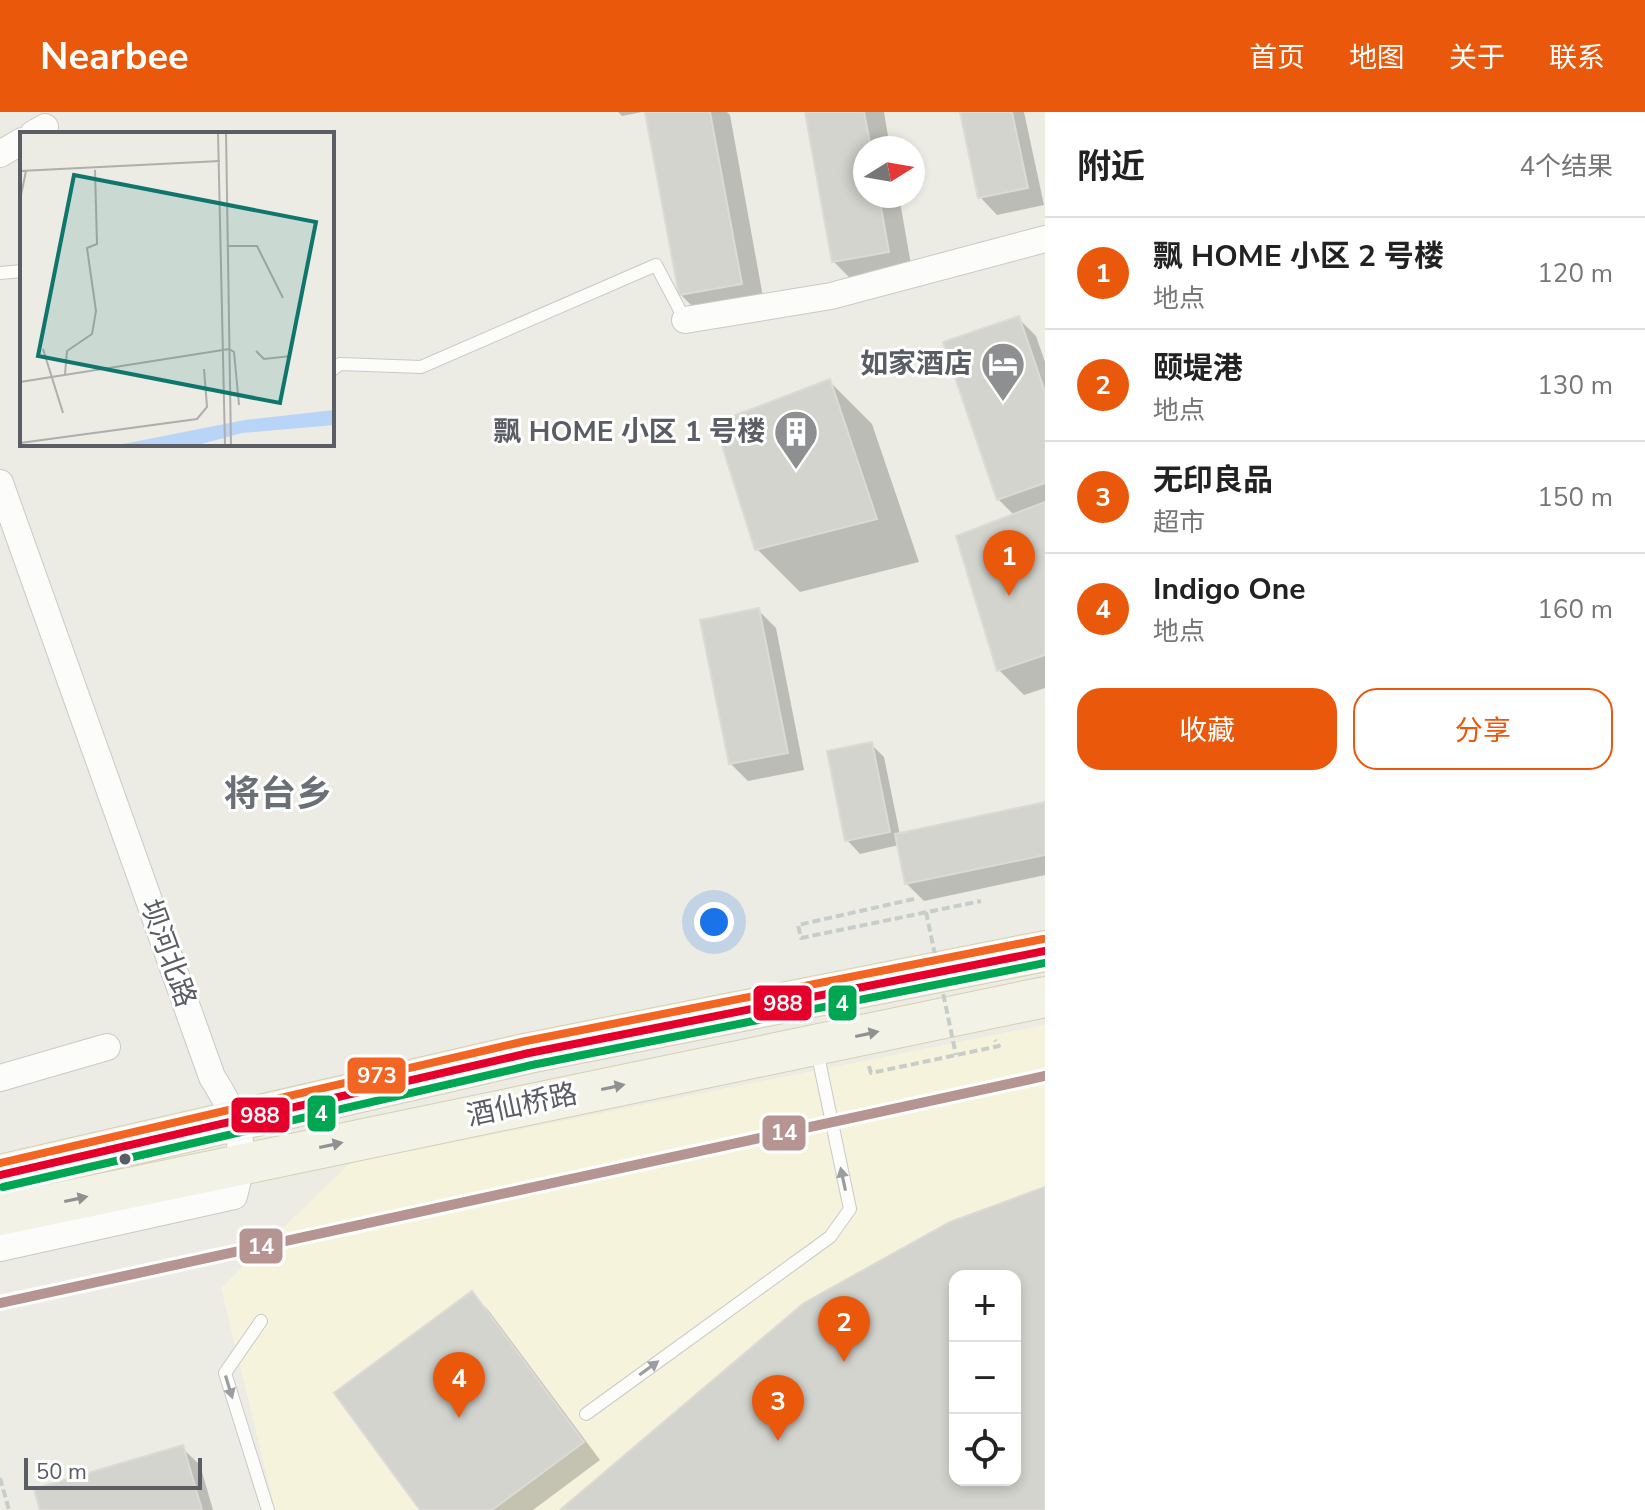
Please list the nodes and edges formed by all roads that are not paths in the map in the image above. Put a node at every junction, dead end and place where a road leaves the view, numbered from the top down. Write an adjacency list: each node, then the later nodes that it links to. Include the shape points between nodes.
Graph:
1 (20, 142): 2 (street)
2 (0, 154)
3 (1045, 239): 6 (street, via 831,296)
4 (20, 271): 5 (lane)
5 (0, 273)
6 (685, 320): 7 (lane, via 656,265 421,367 340,364)
7 (334, 368)
8 (0, 483): 14 (street, 坝河北路, via 212,1077)
9 (1045, 951): 14 (main road, 酒仙桥路, via 529,1053)
10 (1045, 997): 11 (main road, 酒仙桥路, one-way to 10)
11 (815, 1045): 15 (main road, 酒仙桥路, one-way to 11); 20 (lane, one-way to 11, via 830,1237 850,1209)
12 (107, 1047): 13 (street)
13 (0, 1078)
14 (237, 1121): 15 (street, 坝河北路); 16 (main road, 酒仙桥路)
15 (243, 1163): 17 (main road, 酒仙桥路, one-way to 15); 18 (street, via 234,1196)
16 (0, 1175)
17 (0, 1215)
18 (0, 1248)
19 (261, 1321): 21 (lane, one-way to 21, via 225,1373)
20 (586, 1414)
21 (268, 1510)

